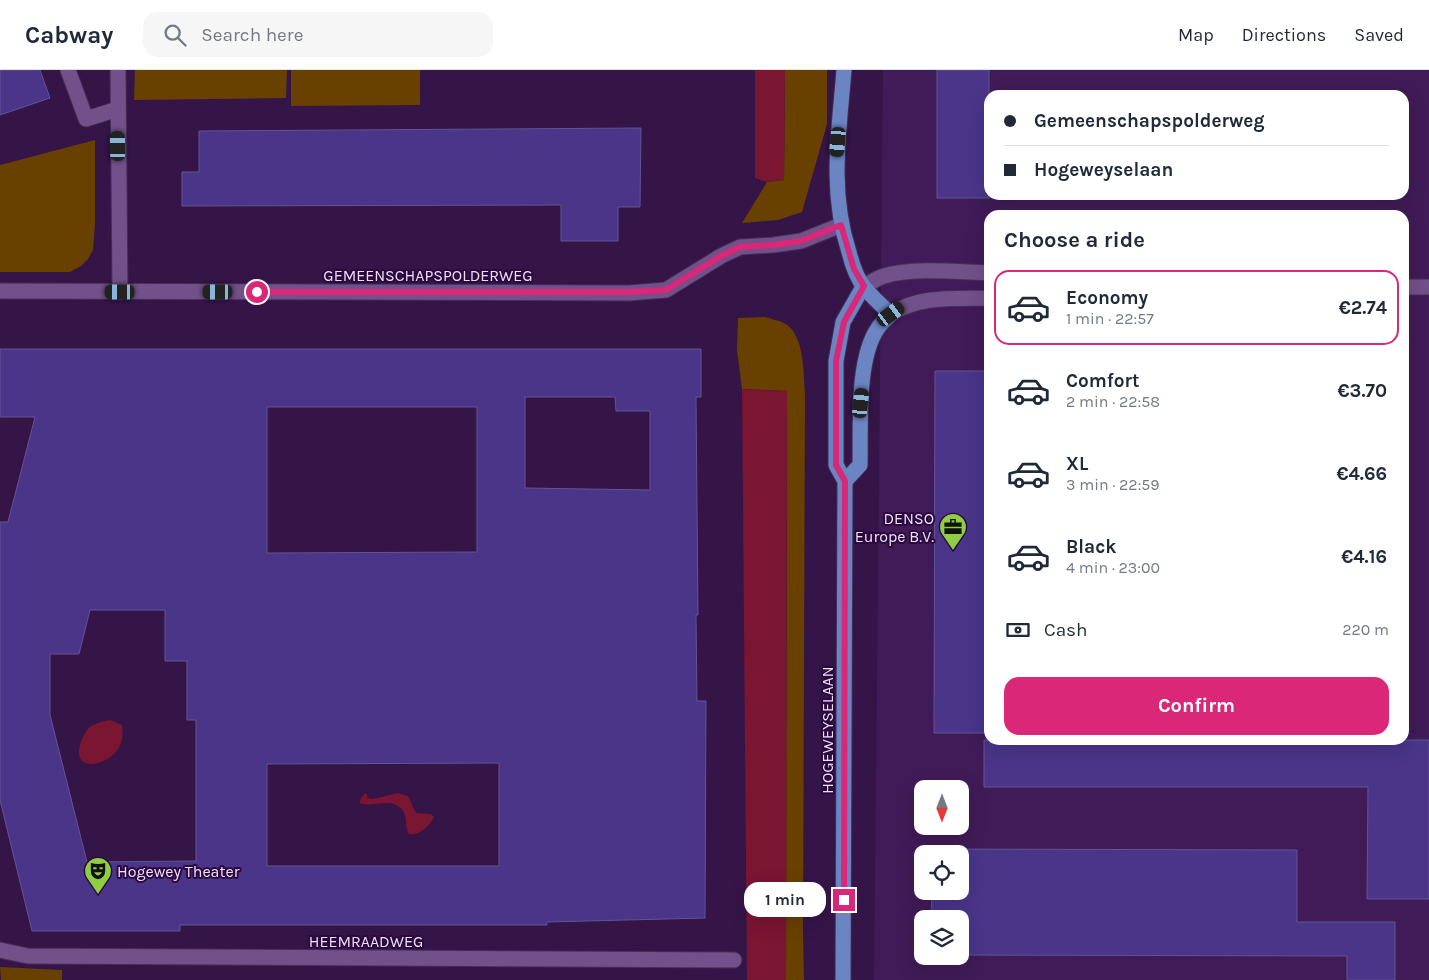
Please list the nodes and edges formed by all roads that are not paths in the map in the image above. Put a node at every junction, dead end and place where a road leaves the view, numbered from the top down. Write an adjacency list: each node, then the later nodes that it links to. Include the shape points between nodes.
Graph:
1 (68, 70): 4 (street, via 86,119)
2 (118, 70): 4 (street)
3 (844, 70): 5 (main road, via 836,198)
4 (118, 109): 11 (street)
5 (841, 225): 7 (main road, via 854,269); 11 (street, GEMEENSCHAPSPOLDERWEG, via 801,241 740,247 666,290)
6 (984, 272): 7 (street, via 907,273 884,276)
7 (864, 286): 13 (main road); 14 (main road, HOGEWEYSELAAN, via 844,322 836,361 836,465)
8 (1409, 287): 9 (street)
9 (1429, 287)
10 (0, 291): 11 (street, GEMEENSCHAPSPOLDERWEG)
11 (120, 292)
12 (984, 298): 13 (street, via 913,302)
13 (891, 314): 14 (main road, via 878,328 868,352 861,403 860,465)
14 (845, 481): 17 (main road, HOGEWEYSELAAN)
15 (0, 950): 16 (street, HEEMRAADWEG, via 28,956)
16 (734, 960)
17 (843, 980)

